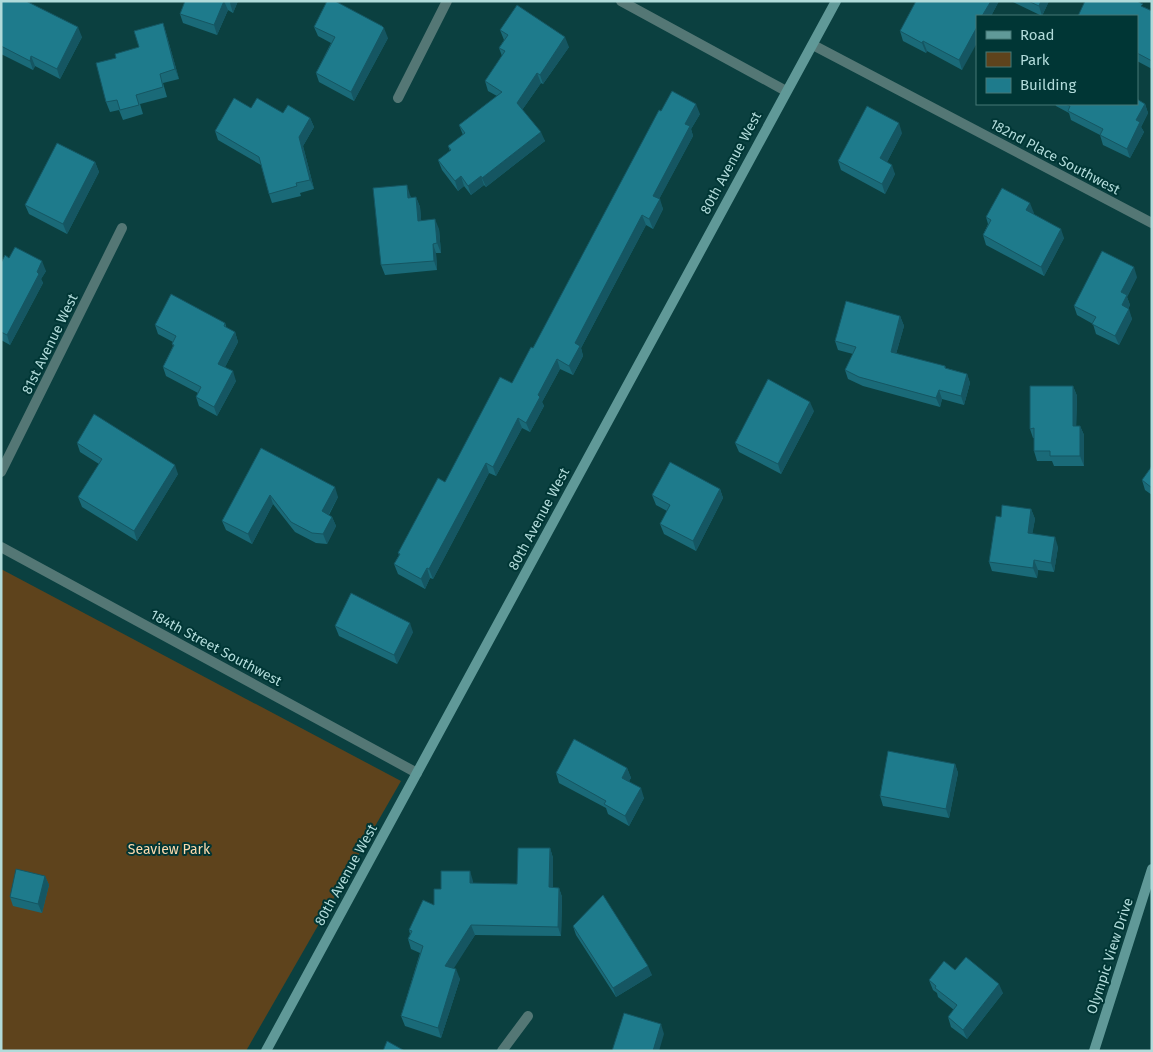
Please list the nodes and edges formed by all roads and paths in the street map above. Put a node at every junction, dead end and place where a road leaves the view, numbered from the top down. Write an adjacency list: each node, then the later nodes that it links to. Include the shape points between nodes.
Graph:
1 (447, 1): 6 (street)
2 (621, 1): 5 (street)
3 (836, 1): 4 (street, 80th Avenue West)
4 (813, 45): 5 (street, 80th Avenue West); 7 (street, 182nd Place Southwest)
5 (786, 91): 11 (street, 80th Avenue West)
6 (398, 98)
7 (1152, 223)
8 (122, 228): 9 (street, 81st Avenue West)
9 (1, 472)
10 (1, 547): 11 (street, 184th Street Southwest)
11 (417, 773): 14 (street, 80th Avenue West)
12 (1152, 869): 16 (street, Olympic View Drive)
13 (528, 1016): 15 (street)
14 (266, 1051)
15 (502, 1051)
16 (1094, 1051)

